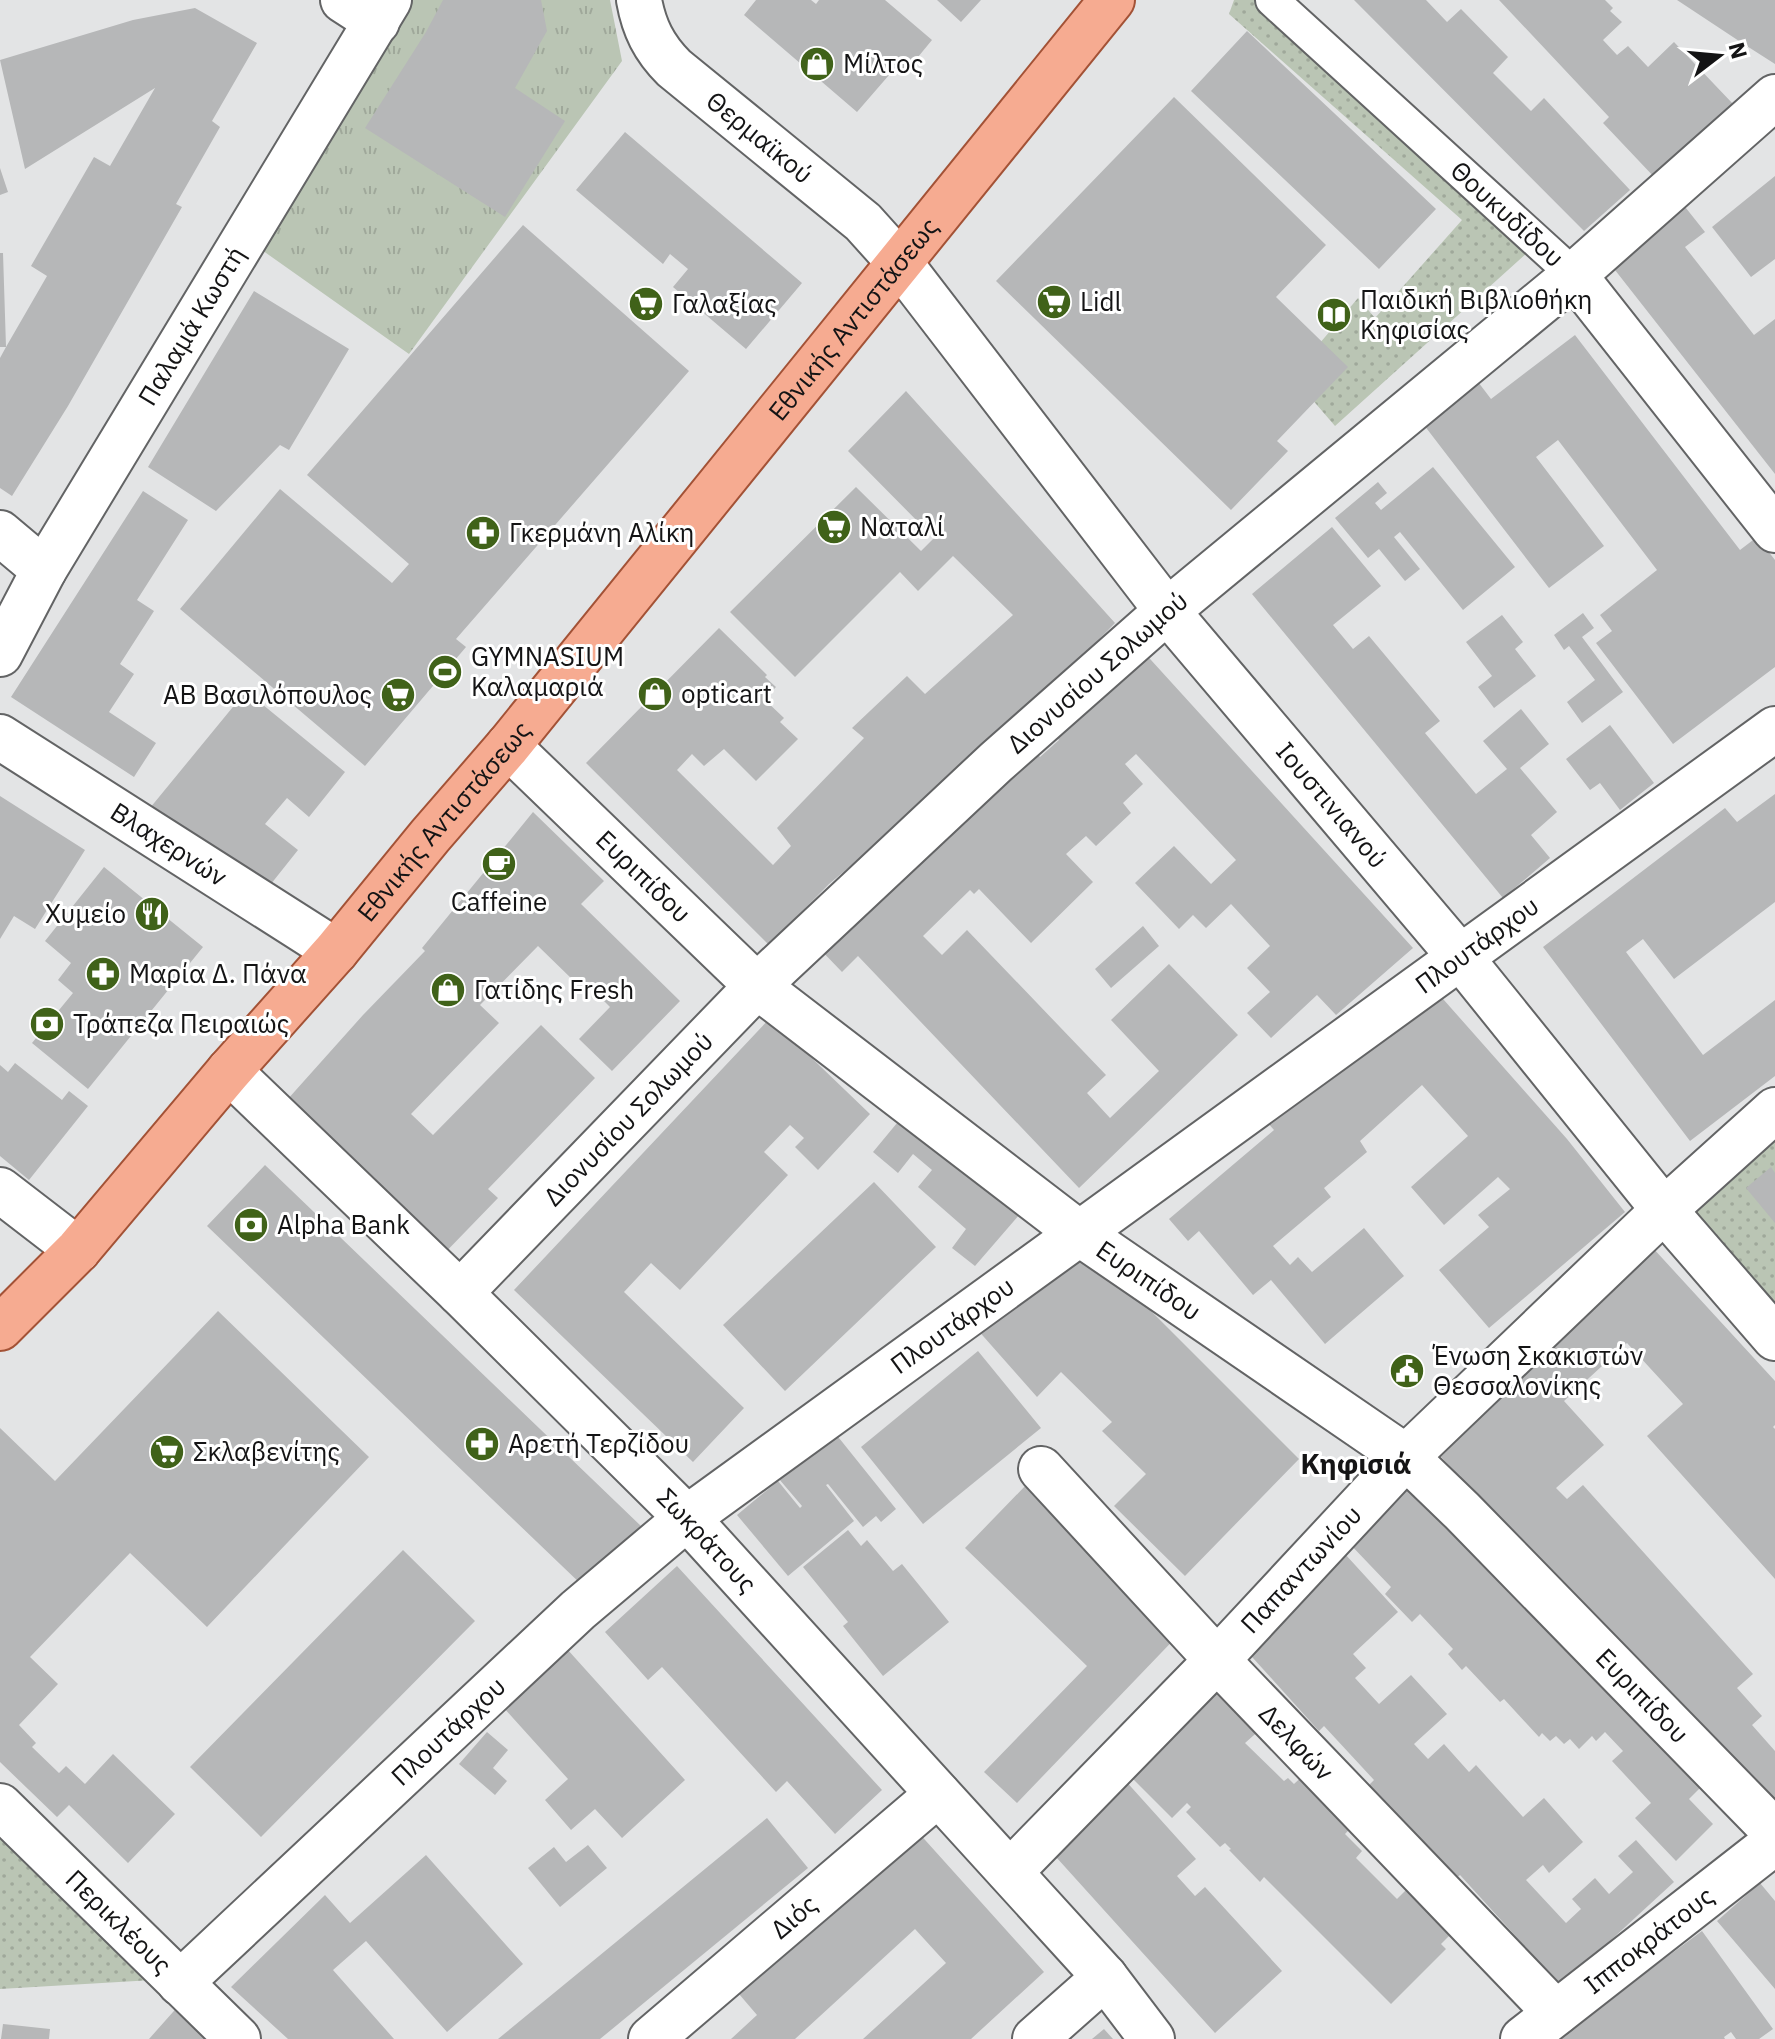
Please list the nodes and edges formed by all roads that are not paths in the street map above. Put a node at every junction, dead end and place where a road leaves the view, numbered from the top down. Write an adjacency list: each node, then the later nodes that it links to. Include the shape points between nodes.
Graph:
1 (639, 0): 6 (street, Θερμαϊκού, via 648,33 666,60 863,222)
2 (1112, 0): 6 (main road, Εθνικής Αντιστάσεως)
3 (1272, 0): 7 (street, Θουκυδίδου)
4 (370, 7): 10 (street, Παλαμά Κωστή)
5 (1775, 97): 7 (street, Διονυσίου Σολωμού)
6 (899, 262): 11 (street, Ιουστινιανού); 15 (main road, Εθνικής Αντιστάσεως)
7 (1574, 275): 8 (street, Θουκυδίδου); 11 (street, Διονυσίου Σολωμού)
8 (1775, 530)
9 (0, 533): 10 (street)
10 (44, 570): 12 (street, Παλαμά Κωστή)
11 (1167, 611): 17 (street, Ιουστινιανού); 18 (street, Διονυσίου Σολωμού)
12 (0, 654)
13 (1775, 729): 17 (street, Πλουτάρχου)
14 (0, 737): 16 (street, Βλαχερνών)
15 (508, 746): 16 (main road, Εθνικής Αντιστάσεως); 18 (street, Ευριπίδου)
16 (336, 951): 19 (main road, Εθνικής Αντιστάσεως)
17 (1461, 958): 22 (street, Ιουστινιανού); 23 (street, Πλουτάρχου)
18 (757, 986): 23 (street, Ευριπίδου); 25 (street, Διονυσίου Σολωμού)
19 (229, 1071): 24 (main road, Εθνικής Αντιστάσεως); 25 (street, Σωκράτους)
20 (1775, 1110): 22 (street, Παπαντωνίου)
21 (0, 1190): 24 (street)
22 (1664, 1210): 27 (street, Ιουστινιανού); 28 (street, Παπαντωνίου)
23 (1079, 1233): 28 (street, Ευριπίδου); 30 (street, Πλουτάρχου)
24 (78, 1250): 26 (main road, Εθνικής Αντιστάσεως)
25 (460, 1293): 30 (street, Σωκράτους)
26 (0, 1328)
27 (1775, 1338)
28 (1406, 1457): 31 (street, Παπαντωνίου); 34 (street, Ευριπίδου)
29 (1041, 1469): 31 (street, Δελφών)
30 (687, 1518): 32 (street, Σωκράτους); 38 (street, Πλουτάρχου, via 578,1610)
31 (1217, 1660): 36 (street, Παπαντωνίου); 39 (street, Δελφών)
32 (938, 1794): 36 (street, Σωκράτους); 41 (street, Διός)
33 (0, 1806): 38 (street, Περικλέους)
34 (1775, 1832)
35 (1775, 1842): 39 (street, Ιπποκράτους)
36 (1010, 1872): 37 (street, Σωκράτους)
37 (1105, 1977): 42 (street); 43 (street, Σωκράτους)
38 (180, 1983): 40 (street, Περικλέους)
39 (1540, 2026)
40 (238, 2039)
41 (651, 2039)
42 (1035, 2039)
43 (1152, 2039)

